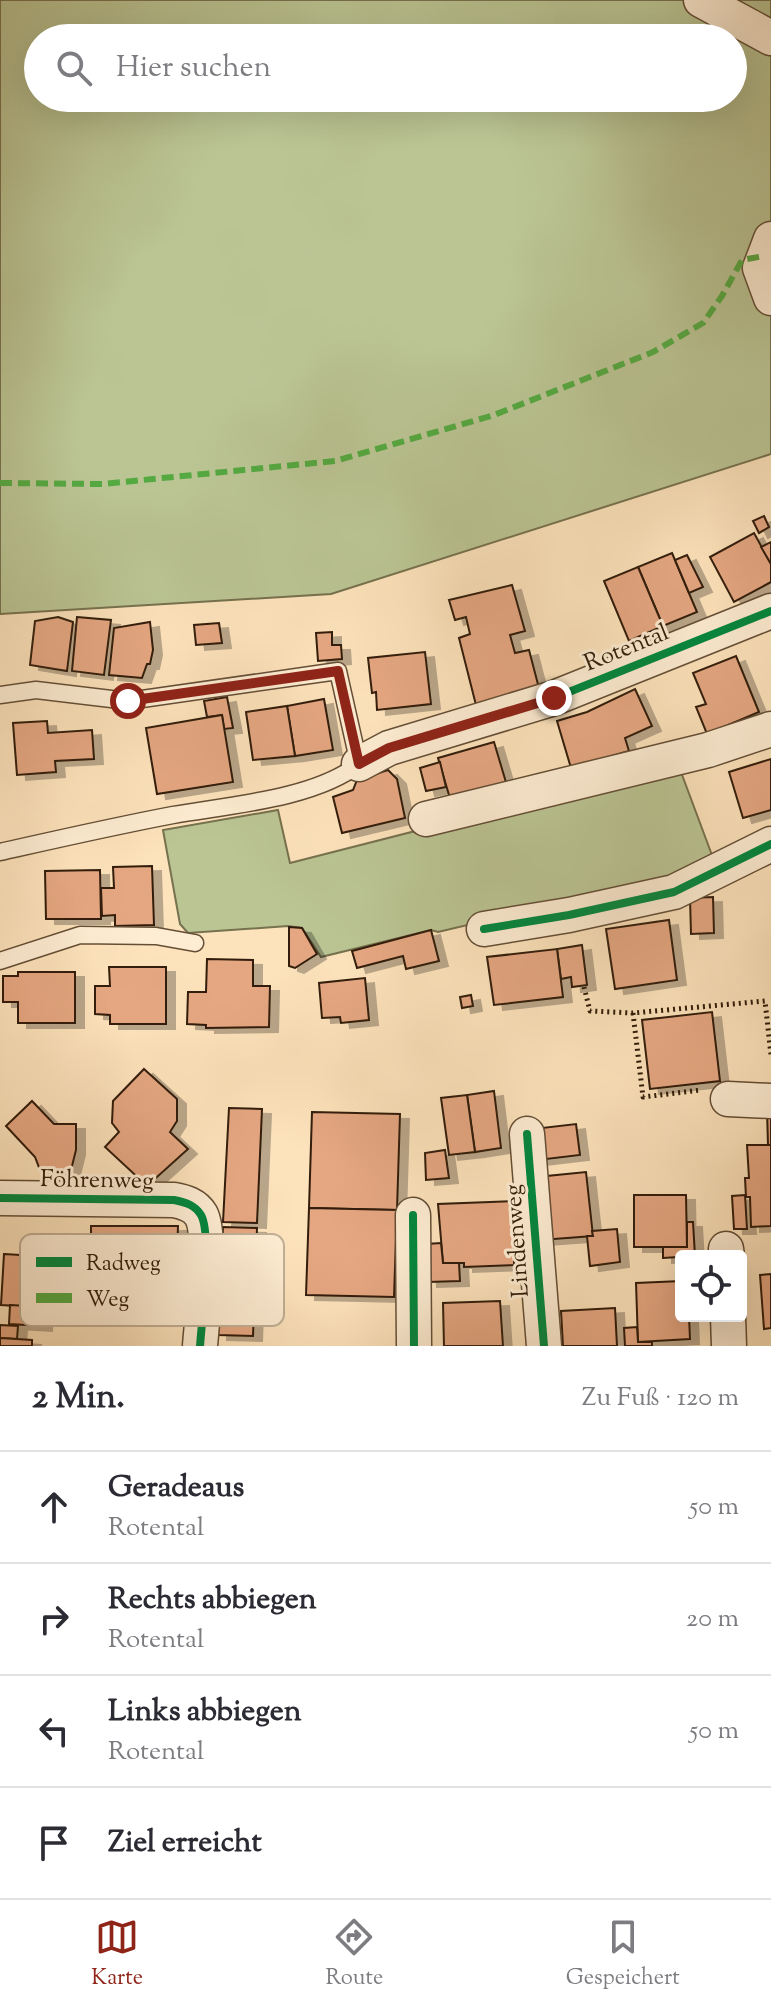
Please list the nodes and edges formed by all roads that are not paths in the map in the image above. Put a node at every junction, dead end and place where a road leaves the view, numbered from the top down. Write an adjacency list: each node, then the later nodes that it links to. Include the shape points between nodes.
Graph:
1 (701, 0): 2 (street)
2 (745, 24)
3 (747, 25): 4 (street)
4 (771, 38)
5 (771, 239): 6 (street, via 760,268)
6 (771, 298)
7 (771, 611): 10 (street, Rotental, via 554,698 389,748)
8 (0, 695): 10 (lane, via 36,690 128,701 338,671)
9 (771, 729): 11 (street, via 708,750)
10 (359, 764): 13 (lane, Rotental, via 341,778 296,792)
11 (426, 819)
12 (771, 844): 14 (street, via 674,892)
13 (0, 852)
14 (484, 929)
15 (195, 943): 16 (lane, via 156,936 80,935)
16 (0, 961)
17 (728, 1099): 18 (street)
18 (771, 1101)
19 (527, 1134): 27 (street, Lindenweg)
20 (0, 1198): 22 (street, Föhrenweg, via 174,1200 197,1209)
21 (413, 1215): 26 (street)
22 (205, 1234)
23 (728, 1322): 28 (street)
24 (201, 1326): 25 (street, Föhrenweg)
25 (200, 1346)
26 (414, 1346)
27 (544, 1346)
28 (729, 1346)

